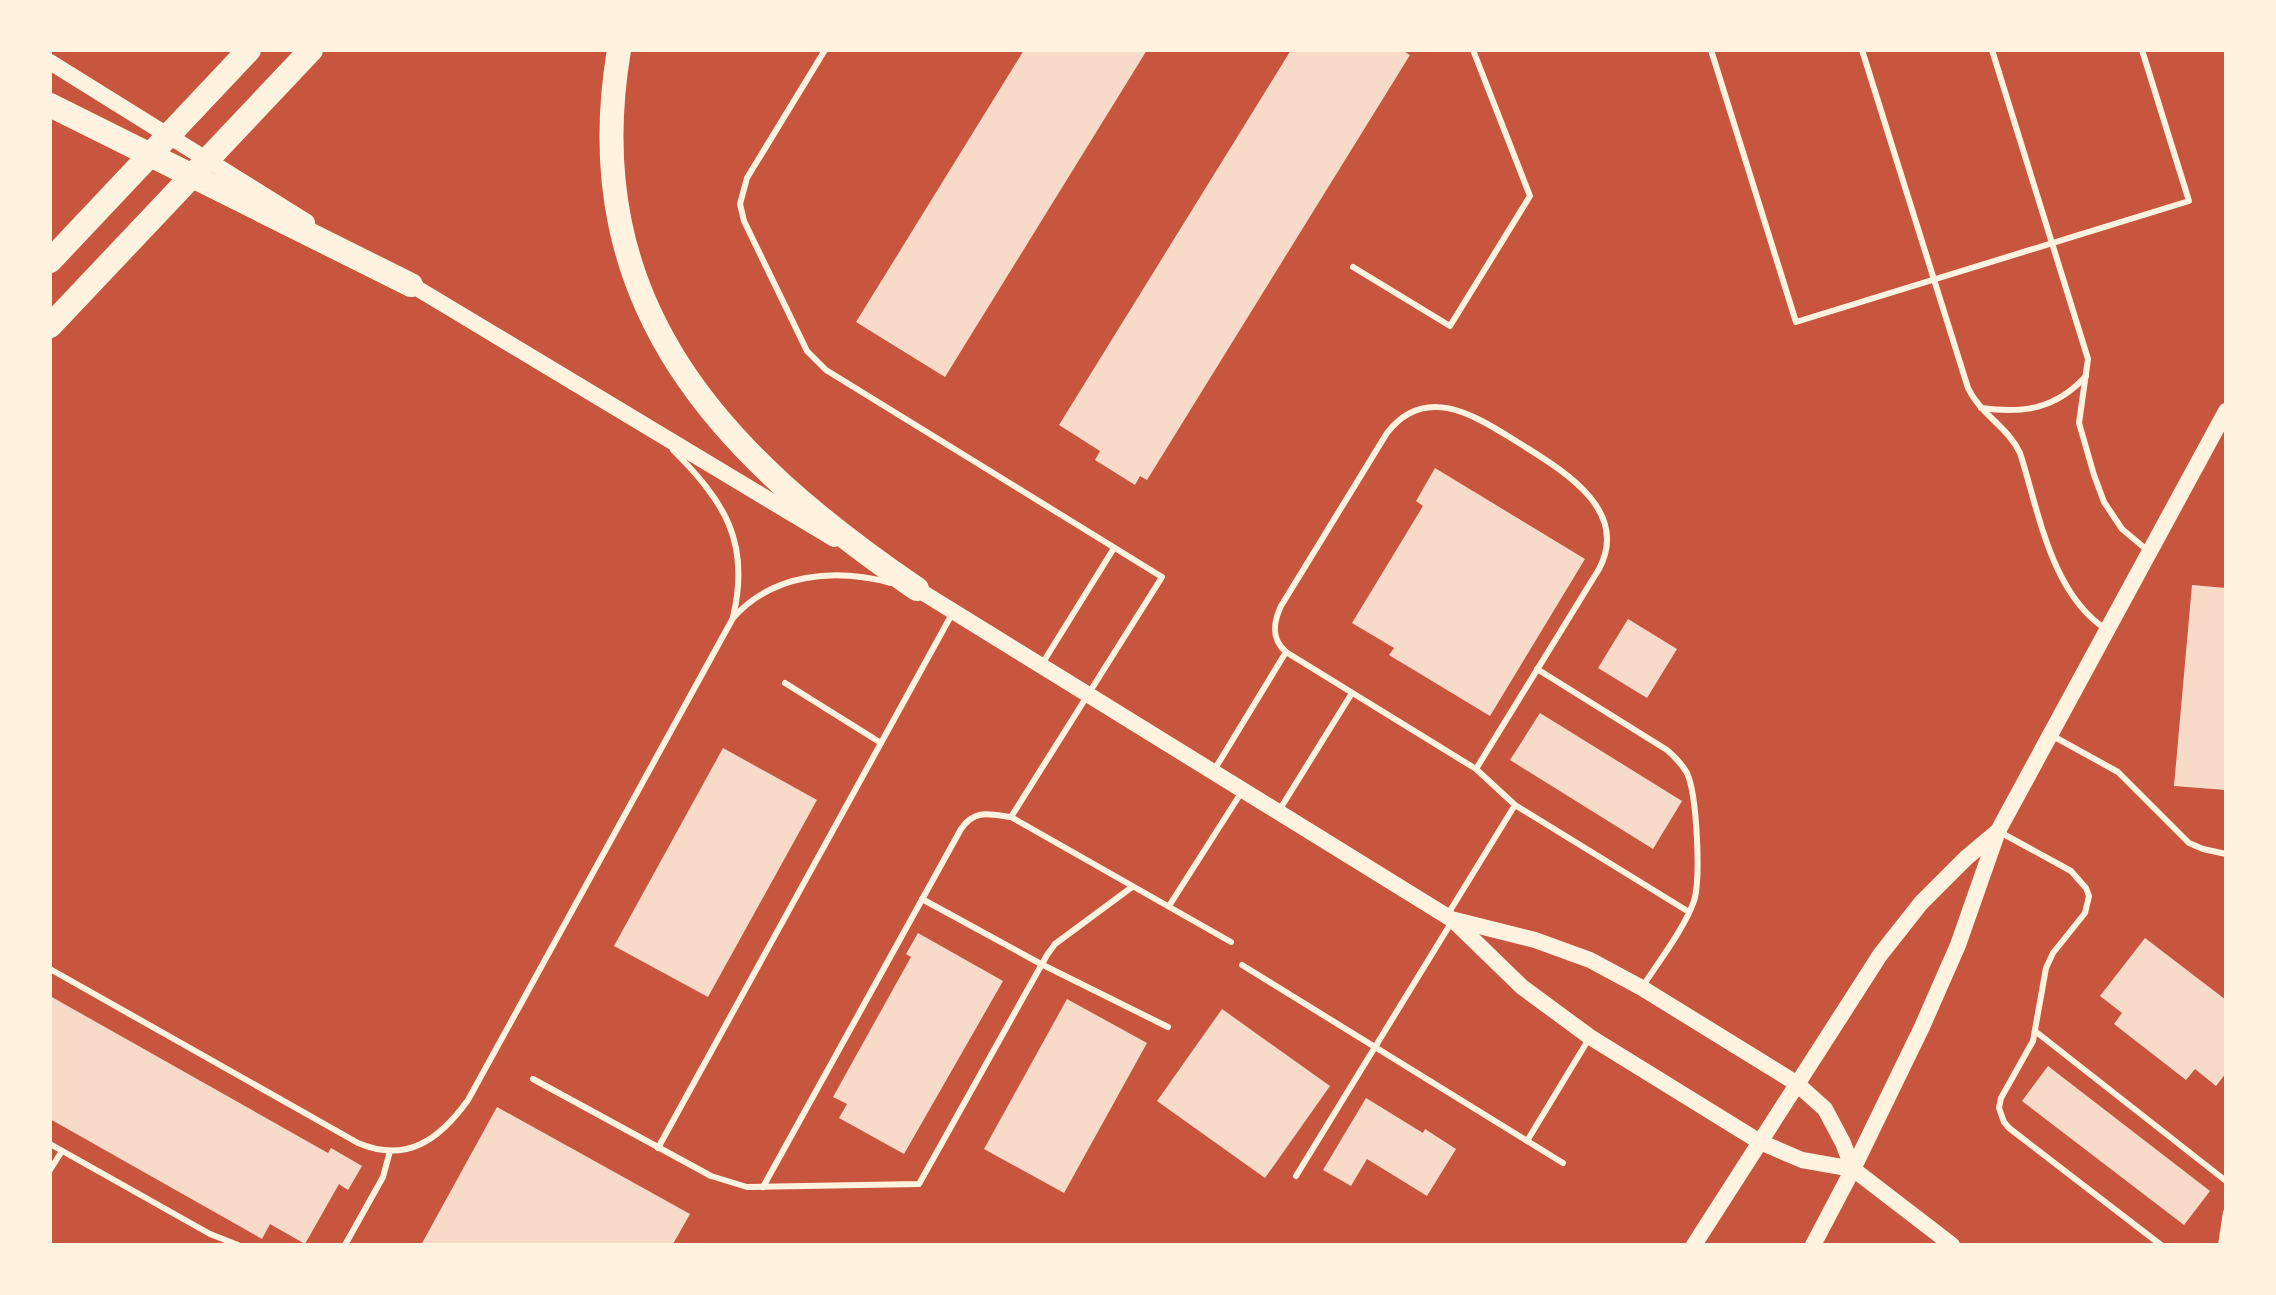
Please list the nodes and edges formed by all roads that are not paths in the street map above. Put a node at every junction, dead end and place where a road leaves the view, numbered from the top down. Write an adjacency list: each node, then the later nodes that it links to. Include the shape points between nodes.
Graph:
1 (249, 50): 13 (highway)
2 (311, 50): 17 (highway)
3 (619, 50): 24 (highway, via 612,120 618,209 640,292 664,343 713,415 771,475)
4 (825, 50): 22 (lane, via 751,170 740,204 807,351 826,370)
5 (1473, 50): 14 (lane, via 1530,196 1450,326)
6 (1711, 50): 15 (lane, via 1796,322)
7 (1862, 50): 15 (lane)
8 (1992, 50): 12 (lane)
9 (2142, 50): 12 (lane, via 2189,201)
10 (50, 62): 16 (main road)
11 (50, 105): 16 (highway)
12 (2052, 243): 15 (lane); 18 (lane)
13 (50, 261)
14 (1353, 267)
15 (1934, 280): 19 (lane, via 1968,388)
16 (411, 285): 21 (main road)
17 (50, 326)
18 (2088, 374): 19 (lane, via 2046,406 2014,411); 23 (lane, via 2079,423 2094,475 2117,522)
19 (1981, 408): 27 (lane, via 2020,453 2064,584 2087,616)
20 (2226, 411): 23 (main road)
21 (646, 426): 24 (main road); 26 (lane, via 685,462 733,531 740,568)
22 (1114, 548): 29 (lane); 33 (lane, via 1162,577)
23 (2150, 552): 27 (main road)
24 (917, 589): 25 (main road); 26 (lane, via 857,577 806,578 768,589)
25 (953, 611): 29 (main road); 35 (lane)
26 (733, 618): 65 (lane, via 468,1100 424,1143)
27 (2108, 630): 34 (main road)
28 (1286, 652): 30 (lane, via 1274,630 1277,613 1387,433 1413,411 1439,407 1472,414 1573,477 1591,497 1603,523 1603,561); 32 (lane); 37 (lane)
29 (1041, 666): 33 (main road)
30 (1537, 669): 36 (lane); 47 (lane, via 1667,750 1686,772 1699,877)
31 (785, 683): 35 (lane)
32 (1352, 693): 36 (lane); 40 (lane)
33 (1089, 695): 37 (main road); 41 (lane)
34 (2051, 735): 42 (main road); 43 (lane, via 2118,772 2189,843)
35 (881, 743): 63 (lane)
36 (1476, 769): 39 (lane)
37 (1213, 772): 38 (main road)
38 (1243, 790): 40 (main road); 46 (lane)
39 (1515, 805): 47 (lane); 48 (lane)
40 (1278, 812): 48 (main road)
41 (1011, 817): 44 (lane); 45 (lane, via 982,813 967,821)
42 (1998, 831): 55 (lane, via 2071,871 2089,896 2085,913 2046,968); 59 (main road, via 1944,878 1900,929); 67 (main road, via 1940,986)
43 (2226, 854)
44 (1132, 887): 46 (lane); 50 (lane, via 1055,944)
45 (922, 899): 50 (lane); 71 (lane)
46 (1169, 906): 49 (lane)
47 (1689, 912): 53 (lane)
48 (1450, 918): 53 (main road, via 1562,948); 56 (main road, via 1522,987); 57 (lane)
49 (1231, 942)
50 (1041, 964): 54 (lane); 71 (lane, via 919,1184)
51 (1242, 965): 57 (lane)
52 (50, 969): 65 (lane, via 358,1143)
53 (1642, 988): 59 (main road)
54 (1168, 1027)
55 (2035, 1031): 70 (lane); 78 (lane, via 2029,1052 2001,1098 2004,1122)
56 (1590, 1037): 60 (lane); 61 (main road)
57 (1375, 1047): 60 (lane); 69 (lane)
58 (533, 1079): 63 (lane)
59 (1796, 1083): 61 (main road); 67 (main road, via 1825,1109)
60 (1527, 1141): 66 (lane)
61 (1760, 1142): 67 (main road, via 1802,1160); 75 (main road)
62 (50, 1144): 64 (lane)
63 (658, 1148): 71 (lane, via 722,1182)
64 (62, 1151): 68 (lane); 73 (lane)
65 (390, 1151): 74 (lane, via 383,1177)
66 (1563, 1163)
67 (1853, 1169): 76 (main road); 77 (main road)
68 (50, 1170)
69 (1296, 1176)
70 (2226, 1181)
71 (763, 1187)
72 (2226, 1212): 79 (lane)
73 (238, 1245)
74 (345, 1245)
75 (1694, 1245)
76 (1813, 1245)
77 (1952, 1245)
78 (2161, 1245)
79 (2221, 1245)

